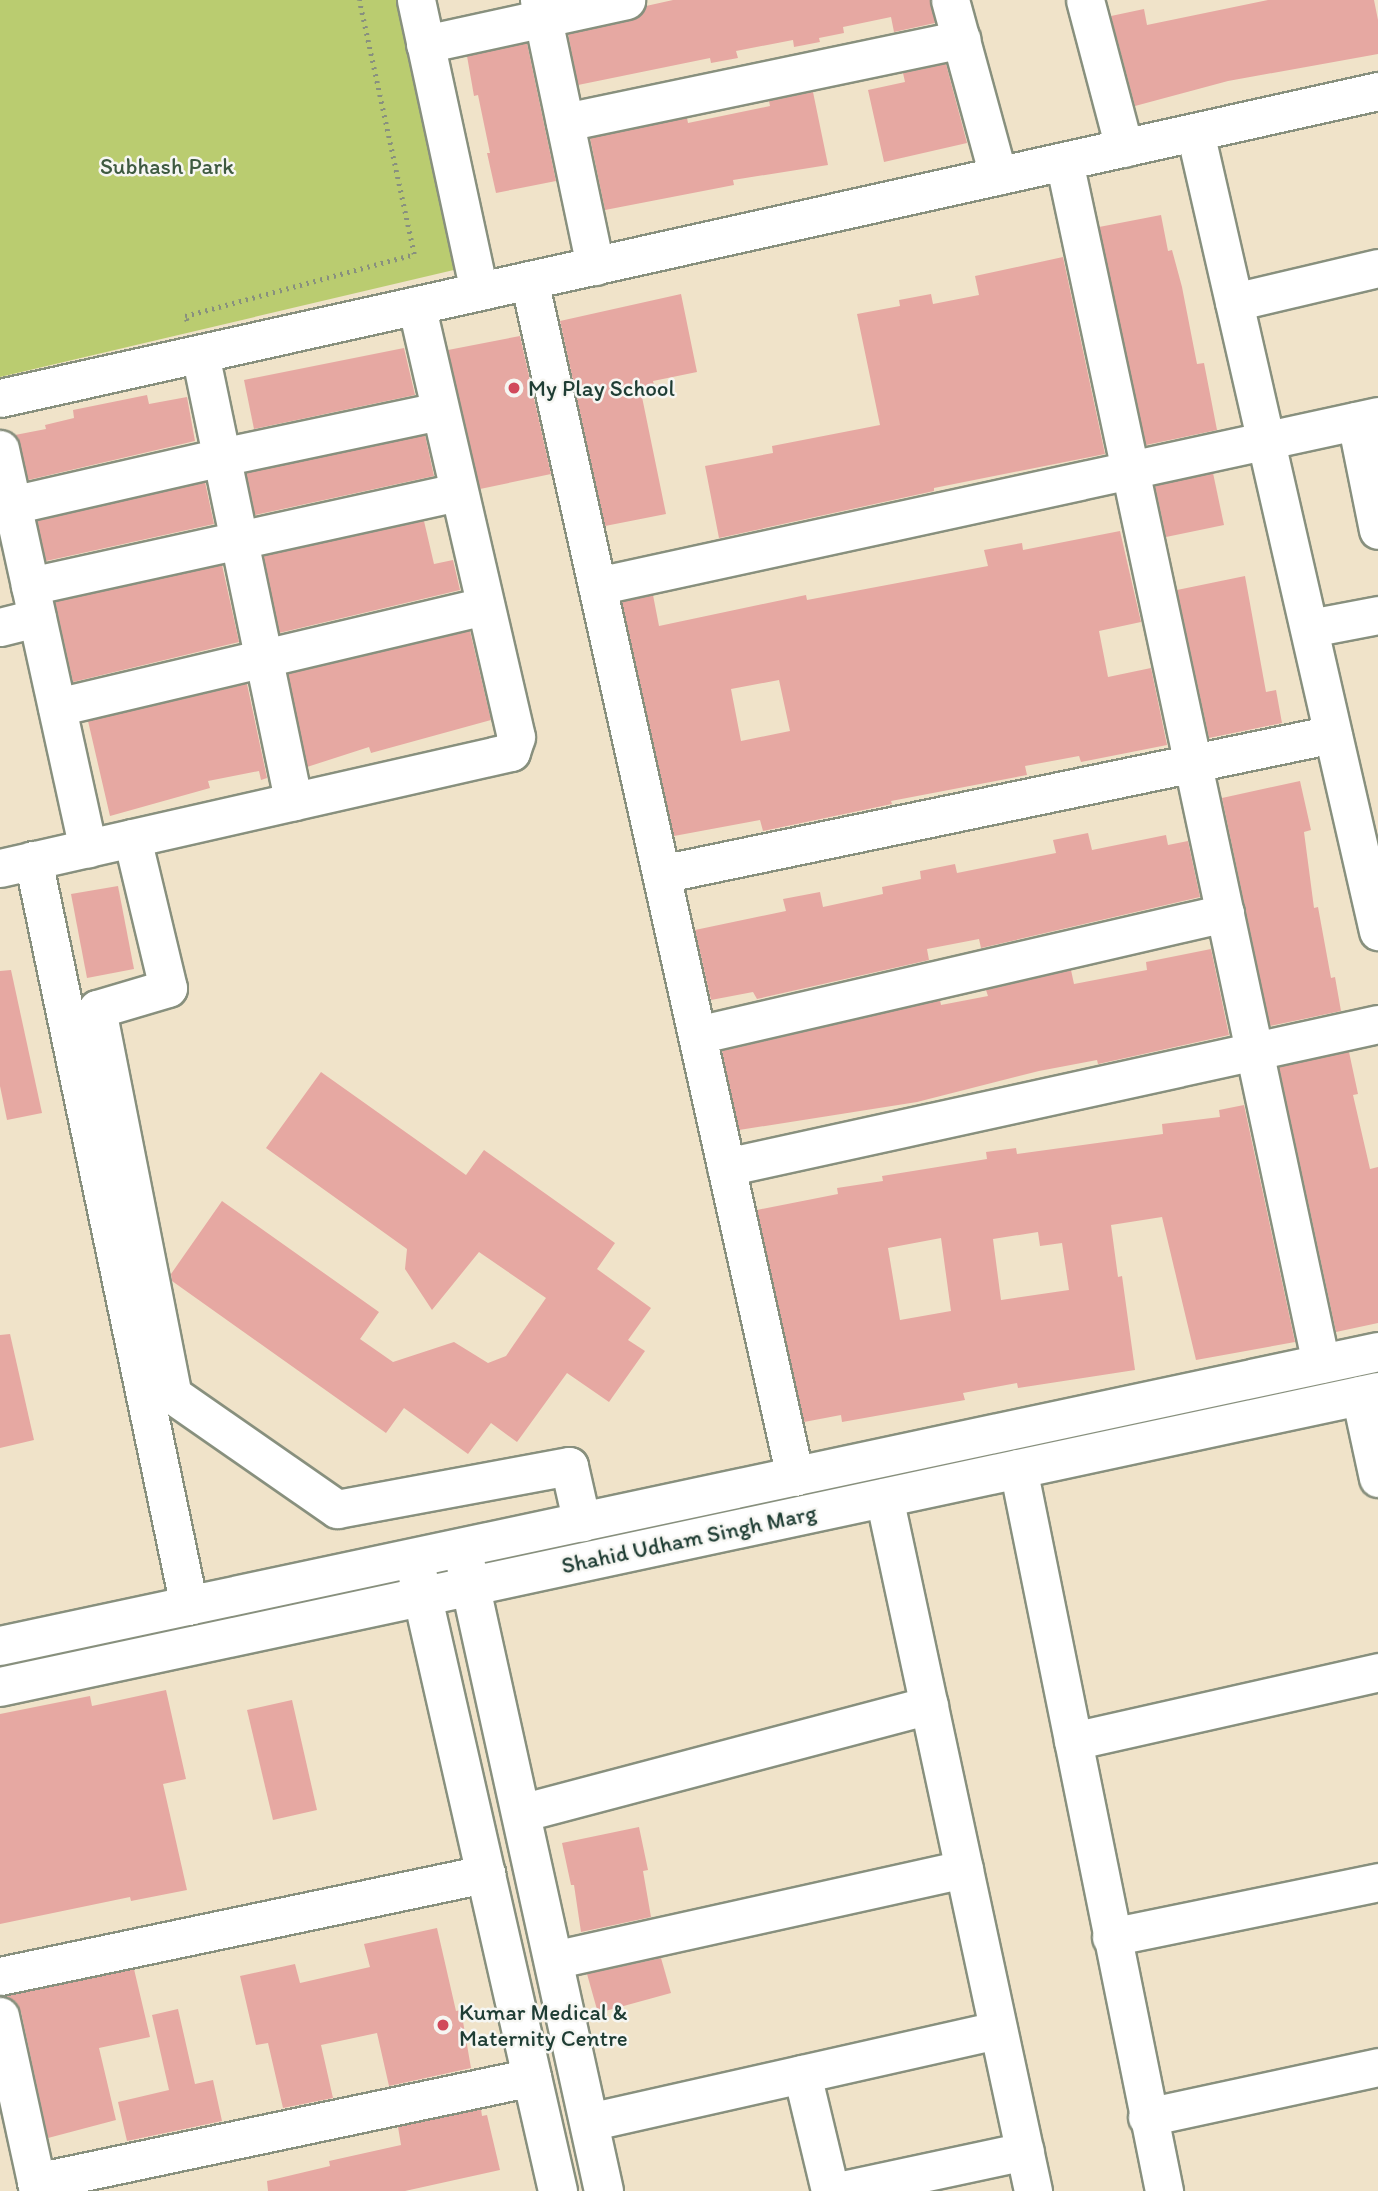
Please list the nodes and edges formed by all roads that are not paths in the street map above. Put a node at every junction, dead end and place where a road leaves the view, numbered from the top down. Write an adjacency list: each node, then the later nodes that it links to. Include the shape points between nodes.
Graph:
1 (416, 0): 7 (street)
2 (626, 0): 5 (street)
3 (950, 0): 6 (street)
4 (1085, 0): 11 (street)
5 (541, 9): 7 (street); 9 (street)
6 (961, 39): 9 (street); 13 (street)
7 (425, 44): 17 (street)
8 (1378, 91): 10 (street)
9 (565, 122): 14 (street)
10 (1195, 132): 11 (street); 18 (street)
11 (1124, 148): 12 (street)
12 (1064, 161): 13 (street); 27 (street)
13 (998, 176): 14 (street)
14 (595, 266): 16 (street)
15 (1377, 274): 18 (street)
16 (529, 280): 17 (street); 32 (street)
17 (479, 291): 19 (street)
18 (1234, 302): 24 (street)
19 (416, 305): 20 (street); 22 (street)
20 (200, 354): 21 (street); 26 (street)
21 (0, 398)
22 (439, 411): 26 (street); 28 (street)
23 (1367, 419): 24 (street); 30 (street)
24 (1266, 441): 27 (street); 37 (street)
25 (0, 449): 29 (street)
26 (220, 457): 29 (street); 31 (street)
27 (1130, 470): 32 (street); 41 (street)
28 (457, 492): 31 (street); 34 (street)
29 (12, 505): 33 (street)
30 (1378, 530)
31 (238, 541): 33 (street); 38 (street)
32 (597, 586): 46 (street)
33 (33, 602): 36 (street); 39 (street)
34 (484, 606): 38 (street); 42 (street, via 516,737 511,752)
35 (1378, 615): 37 (street)
36 (0, 627)
37 (1310, 628): 40 (street)
38 (263, 658): 39 (street); 42 (street)
39 (57, 707): 44 (street)
40 (1333, 734): 41 (street); 48 (street)
41 (1193, 763): 46 (street); 47 (street)
42 (293, 801): 43 (street)
43 (132, 838): 44 (street); 60 (street, via 168,988 97,1009 173,1395 337,1509 569,1466)
44 (88, 848): 45 (street)
45 (10, 859): 65 (street)
46 (661, 874): 50 (street)
47 (1225, 913): 50 (street); 51 (street)
48 (1378, 931)
49 (1378, 1024): 51 (street)
50 (697, 1035): 52 (street)
51 (1254, 1051): 52 (street); 54 (street)
52 (726, 1167): 57 (street)
53 (1378, 1352): 54 (street, Shahid Udham Singh Marg)
54 (1321, 1364): 57 (street, Shahid Udham Singh Marg)
55 (1369, 1393): 56 (street, Shahid Udham Singh Marg); 58 (street)
56 (1018, 1468): 59 (street, Shahid Udham Singh Marg); 70 (street)
57 (795, 1477): 60 (street, Shahid Udham Singh Marg)
58 (1378, 1478)
59 (884, 1497): 63 (street, Shahid Udham Singh Marg); 69 (street)
60 (582, 1523): 61 (street, Shahid Udham Singh Marg)
61 (463, 1548): 62 (street, Shahid Udham Singh Marg); 63 (street)
62 (414, 1559): 64 (street); 65 (street, Shahid Udham Singh Marg)
63 (471, 1586): 64 (street, Shahid Udham Singh Marg); 71 (street)
64 (423, 1596): 68 (street, Shahid Udham Singh Marg); 73 (street)
65 (189, 1606): 66 (street, Shahid Udham Singh Marg)
66 (0, 1646)
67 (1378, 1672): 70 (street)
68 (0, 1687)
69 (929, 1705): 71 (street); 72 (street)
70 (1073, 1741): 75 (street)
71 (521, 1813): 76 (street)
72 (964, 1869): 76 (street); 79 (street)
73 (486, 1874): 77 (street); 82 (street)
74 (1378, 1882): 75 (street)
75 (1111, 1937): 83 (street)
76 (553, 1960): 84 (street)
77 (0, 1976)
78 (0, 2016): 86 (street)
79 (998, 2030): 81 (street); 85 (street)
80 (1378, 2067): 83 (street)
81 (802, 2074): 84 (street); 89 (street)
82 (532, 2077): 86 (street); 87 (street)
83 (1147, 2117): 92 (street)
84 (589, 2122): 88 (street)
85 (1025, 2151): 90 (street); 91 (street)
86 (37, 2187)
87 (558, 2191)
88 (604, 2191)
89 (830, 2191)
90 (838, 2191)
91 (1033, 2191)
92 (1164, 2191)

